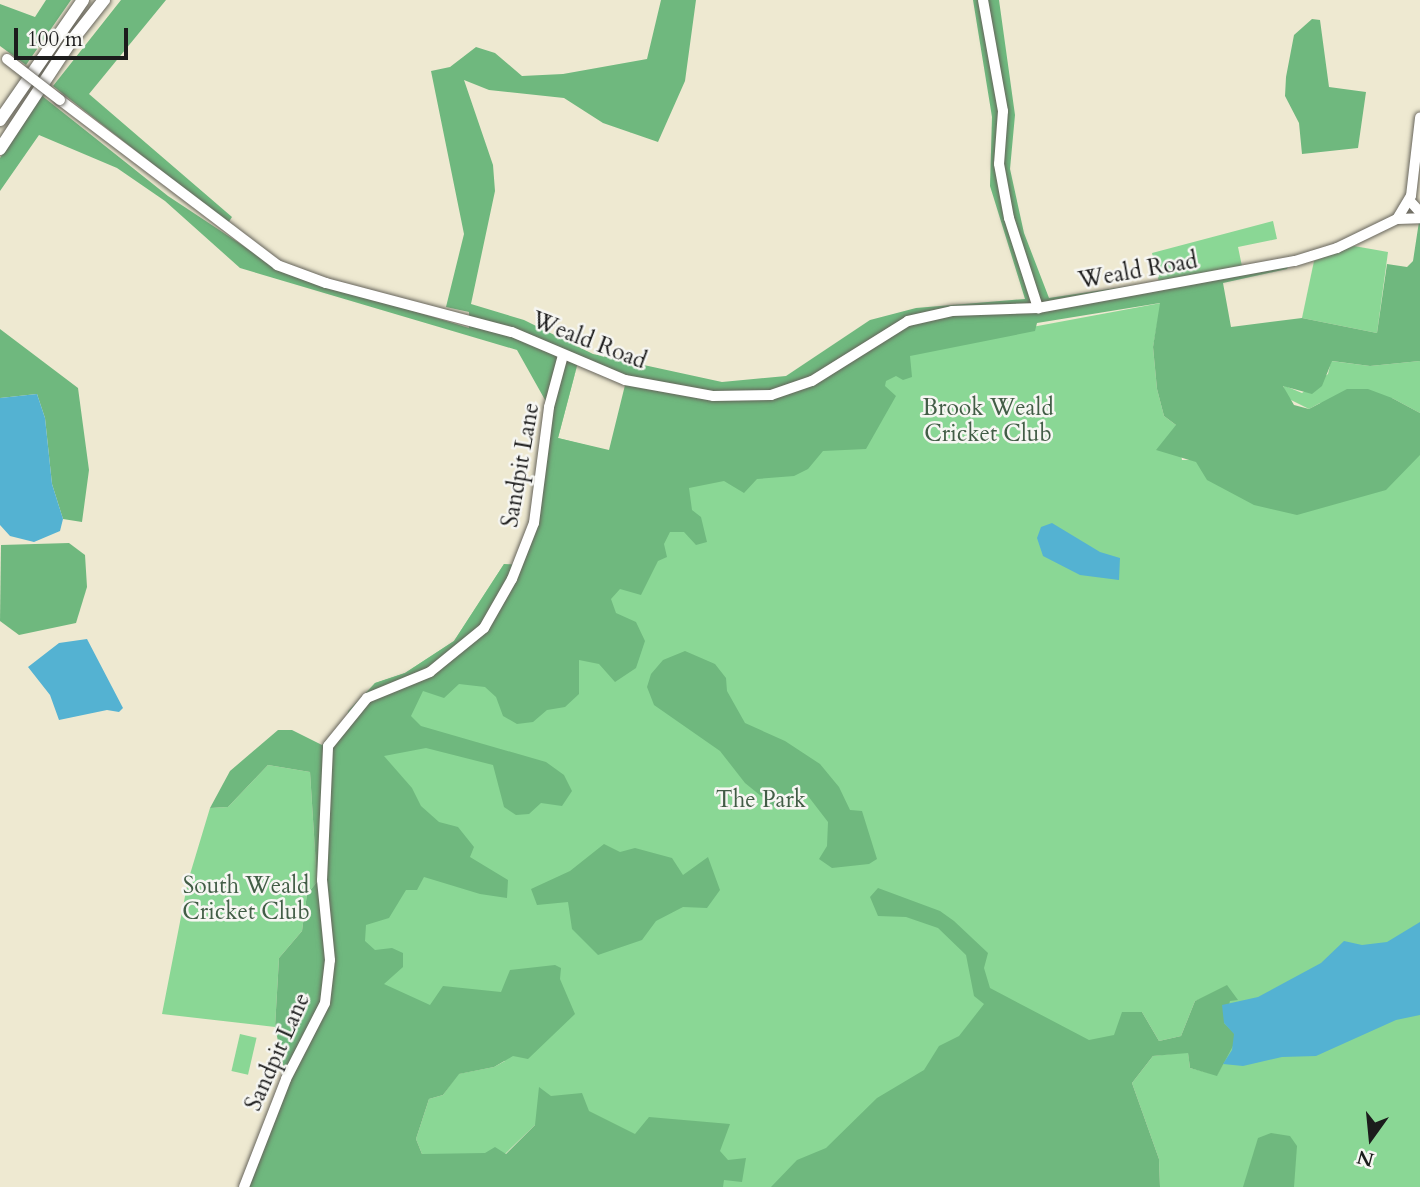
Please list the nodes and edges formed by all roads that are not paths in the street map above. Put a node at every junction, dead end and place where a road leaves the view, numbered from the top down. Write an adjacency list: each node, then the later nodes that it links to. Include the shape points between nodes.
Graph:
1 (83, 0): 6 (highway)
2 (104, 0): 7 (highway)
3 (983, 0): 12 (street, via 1003,111 999,164 1009,218)
4 (4, 57): 13 (street, Weald Road, bridge, via 277,265 326,283 512,332)
5 (1420, 117): 8 (street)
6 (0, 120)
7 (0, 149)
8 (1410, 201): 9 (street); 11 (street)
9 (1420, 212)
10 (1420, 218): 11 (street, Weald Road)
11 (1396, 219): 12 (street, Weald Road, via 1309,258)
12 (1038, 308): 13 (street, Weald Road, via 952,311 908,321 812,381 771,395 713,396 656,387 625,380)
13 (564, 355): 14 (street, Sandpit Lane, via 549,407 534,523 512,579 484,628 430,672 367,698 328,746 322,880 330,960 325,1003 286,1079)
14 (244, 1187)

